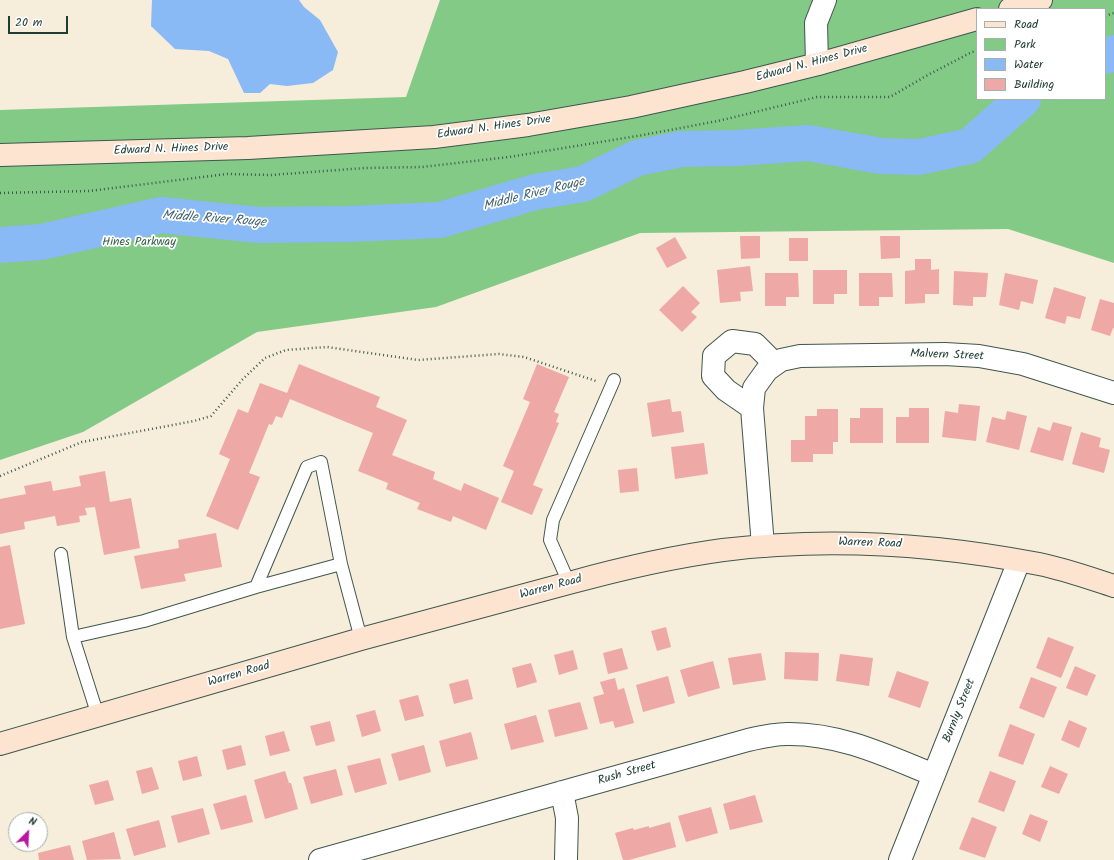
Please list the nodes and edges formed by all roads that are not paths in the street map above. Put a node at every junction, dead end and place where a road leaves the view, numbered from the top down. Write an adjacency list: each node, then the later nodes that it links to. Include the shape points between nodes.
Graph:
1 (825, 0): 5 (street, via 816,23)
2 (1041, 0): 3 (main road)
3 (1013, 8)
4 (976, 18): 5 (main road, Edward N. Hines Drive)
5 (817, 64): 6 (main road, Edward N. Hines Drive, via 631,107 528,125 434,137 248,148)
6 (0, 155)
7 (775, 364): 9 (street, Malvern Street, via 800,356 980,356 1023,364); 10 (street, Malvern Street, via 767,370 754,388); 10 (street, via 754,344 732,341 714,356 713,376 726,390)
8 (613, 383): 15 (lane, via 553,520 550,540)
9 (1114, 393)
10 (752, 408): 11 (street, Malvern Street)
11 (763, 546): 13 (main road, Warren Road, via 890,544); 15 (main road, Warren Road, via 678,557)
12 (61, 554): 18 (lane)
13 (1019, 560): 17 (main road, Warren Road); 22 (street, Burnly Street)
14 (341, 564): 16 (lane); 16 (lane, via 321,462 307,467); 19 (lane)
15 (569, 583): 19 (main road, Warren Road)
16 (256, 586): 18 (lane, via 144,621)
17 (1114, 586)
18 (73, 638): 20 (lane)
19 (361, 639): 20 (main road, Warren Road)
20 (98, 716): 21 (main road, Warren Road)
21 (0, 744)
22 (934, 775): 23 (street, Rush Street, via 846,741 814,735 787,734 748,740); 26 (street, Burnly Street)
23 (562, 792): 24 (street, Rush Street); 25 (street, via 567,818)
24 (320, 860)
25 (566, 860)
26 (900, 860)

